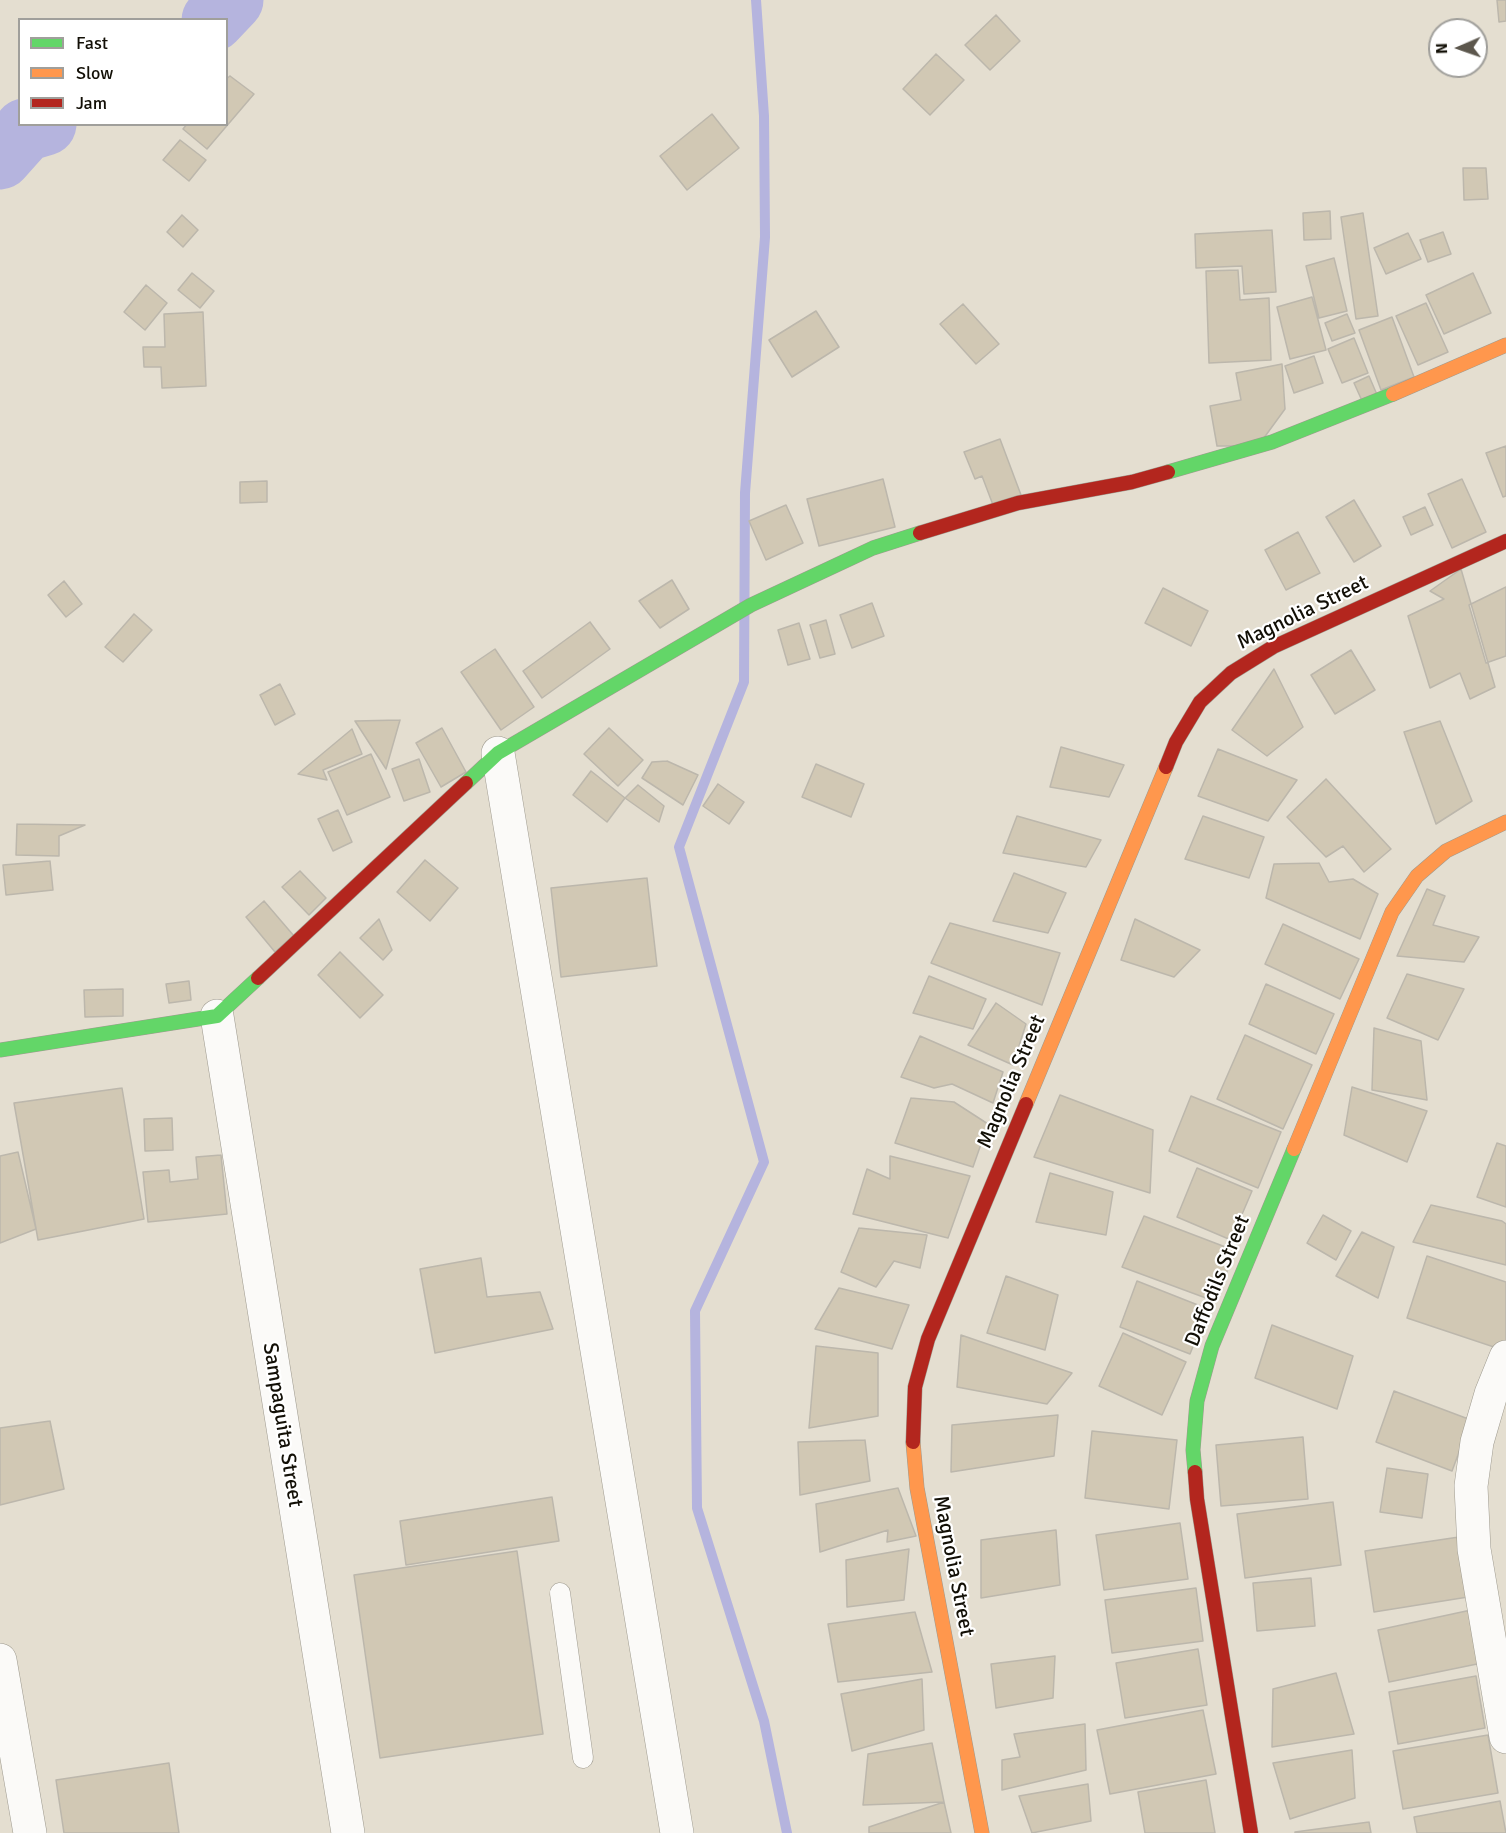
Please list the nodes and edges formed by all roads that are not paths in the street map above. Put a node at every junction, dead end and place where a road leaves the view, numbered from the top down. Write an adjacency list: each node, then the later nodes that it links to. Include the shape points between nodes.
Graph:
1 (1506, 345): 3 (street, via 1272,442 1132,482 1018,503 873,548 726,618)
2 (1506, 541): 15 (street, Magnolia Street, via 1273,647 1231,673 1200,702 1176,741 928,1339 914,1398 912,1430 917,1488)
3 (498, 753): 5 (street); 14 (street)
4 (1506, 822): 16 (street, Daffodils Street, via 1446,851 1417,876 1392,912 1212,1346 1197,1401 1193,1450 1197,1499)
5 (217, 1016): 6 (street); 13 (street, Sampaguita Street)
6 (0, 1050)
7 (1506, 1357): 10 (street, via 1477,1442 1471,1486 1474,1549)
8 (560, 1593): 11 (lane)
9 (0, 1660): 12 (street)
10 (1506, 1737)
11 (583, 1758)
12 (30, 1833)
13 (348, 1833)
14 (676, 1833)
15 (982, 1833)
16 (1251, 1833)

